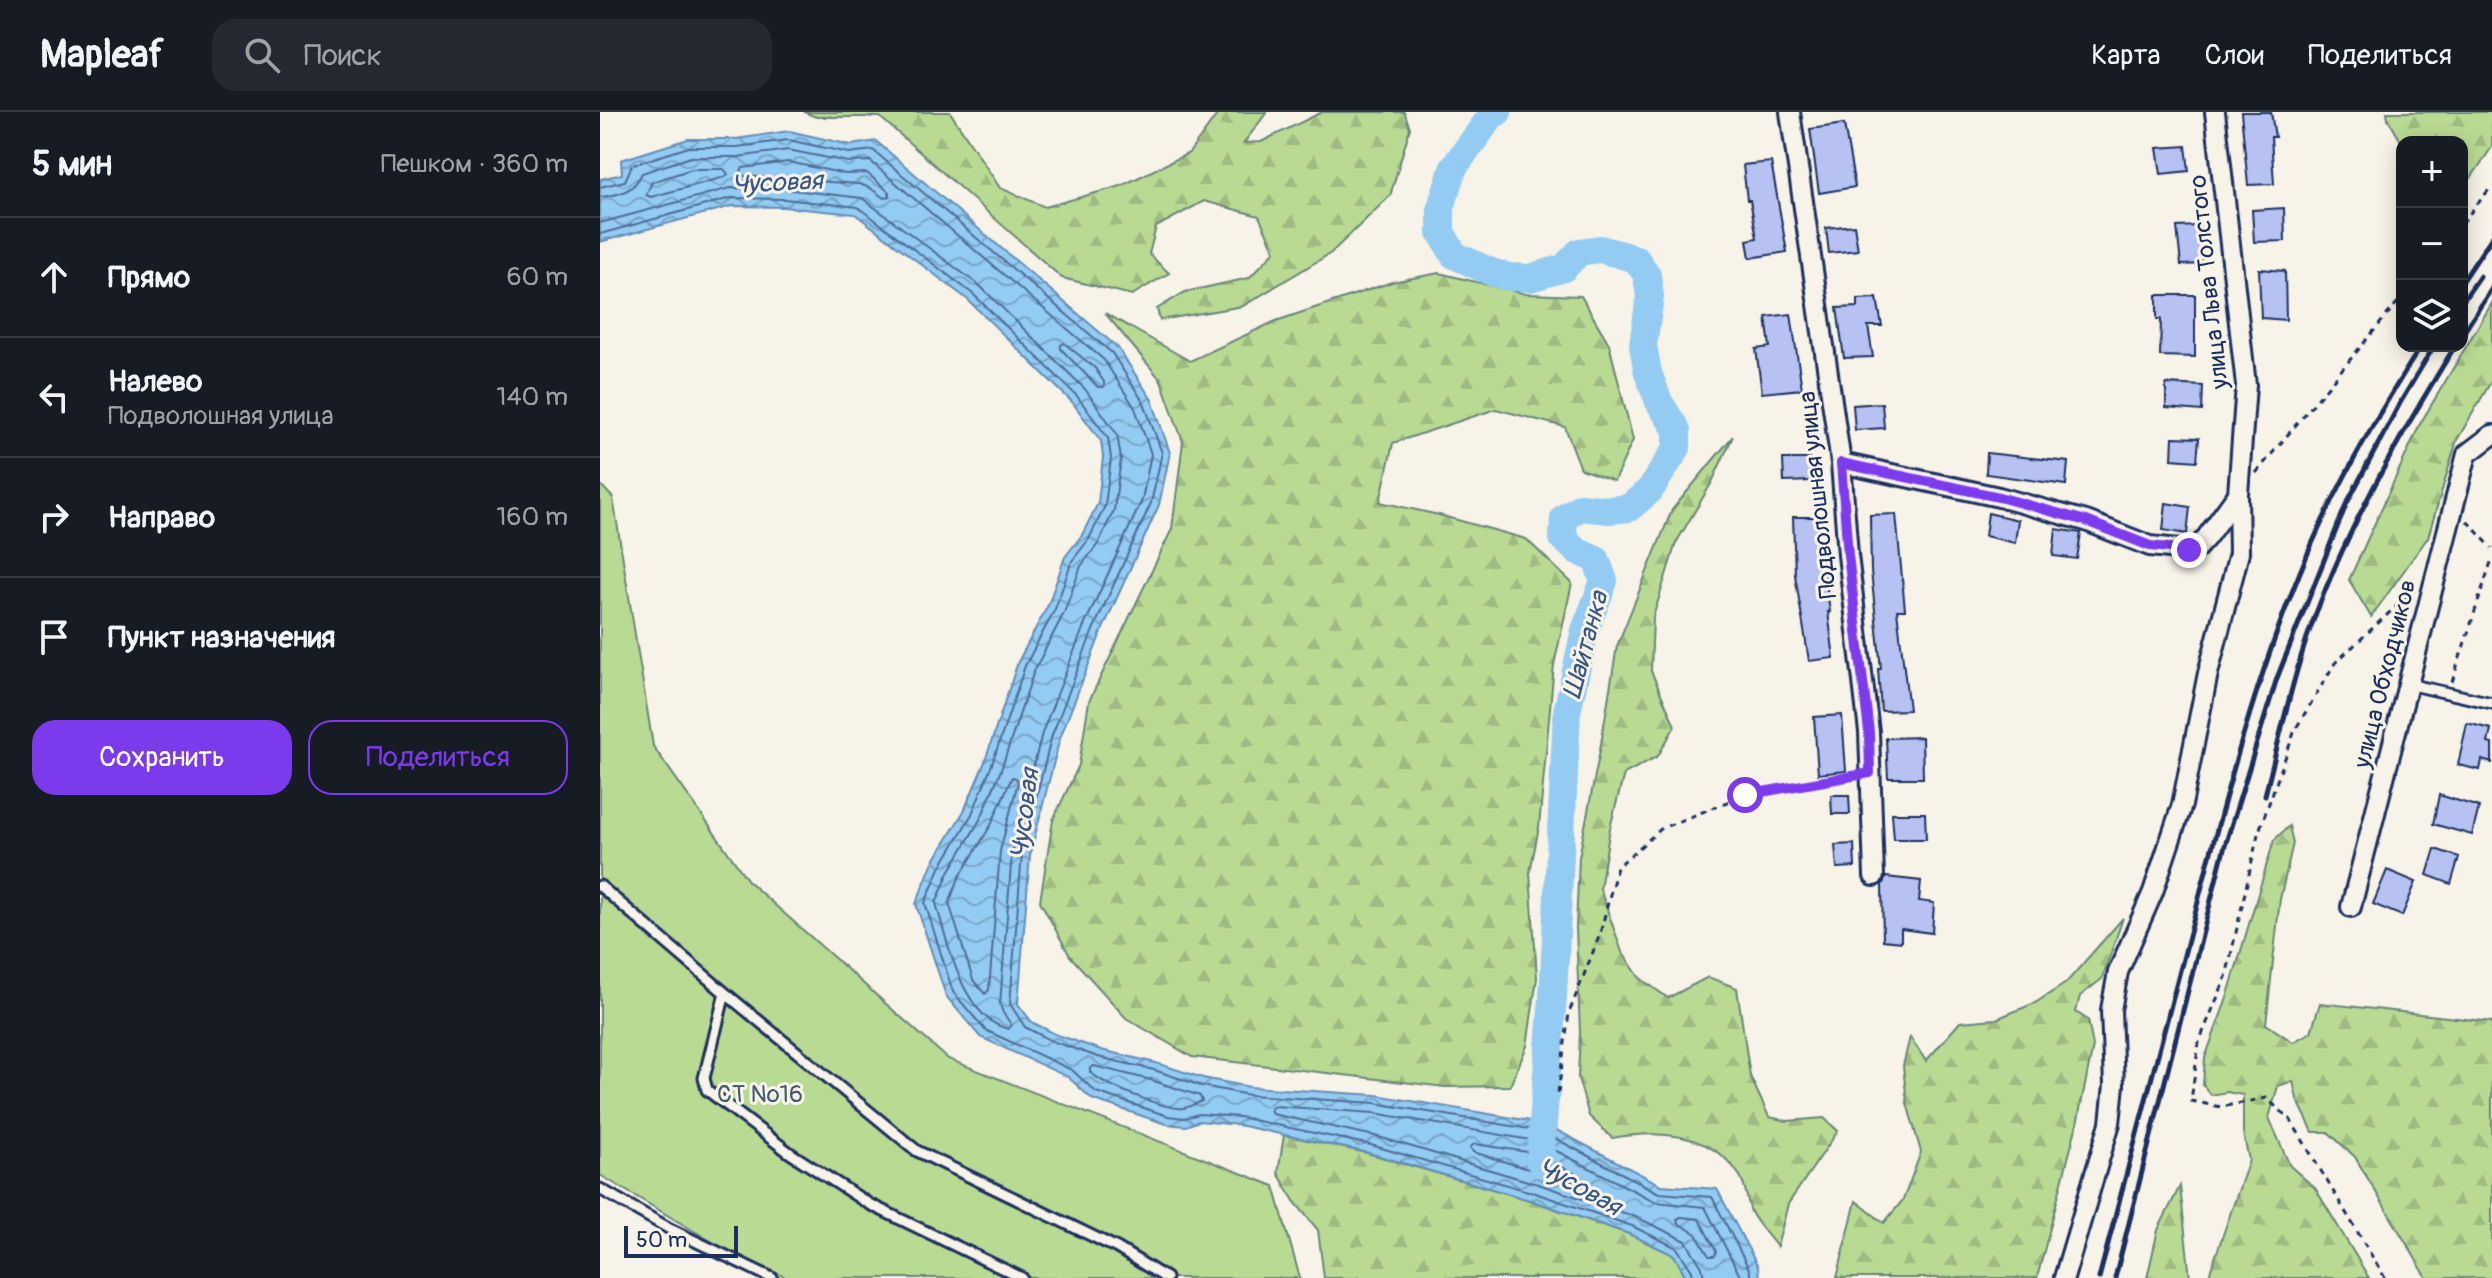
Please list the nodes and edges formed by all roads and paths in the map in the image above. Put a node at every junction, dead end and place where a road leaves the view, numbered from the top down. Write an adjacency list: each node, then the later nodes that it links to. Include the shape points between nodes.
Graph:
1 (1790, 112): 7 (street, Подволошная улица)
2 (2215, 112): 8 (street, улица Льва Толстого, via 2246,385)
3 (2492, 186): 4 (path)
4 (2468, 216)
5 (2396, 304): 8 (path)
6 (2492, 435): 9 (street, улица Обходчиков, via 2467,454)
7 (1841, 463): 8 (street, via 1999,497 2086,521 2150,546 2189,550 2206,538); 16 (street, Подволошная улица)
8 (2238, 494): 26 (street, улица Льва Толстого, via 2239,553 2182,805 2153,892 2118,972 2111,1010 2110,1123)
9 (2453, 507): 10 (path); 13 (street, улица Обходчиков)
10 (2492, 548)
11 (2492, 559): 14 (path)
12 (2415, 589): 27 (path, via 2335,663 2295,730 2258,834 2226,977 2199,1042 2191,1101 2221,1107 2266,1098 2290,1119)
13 (2408, 684): 14 (lane); 19 (street, улица Обходчиков)
14 (2449, 693): 15 (lane)
15 (2492, 703)
16 (1870, 773): 17 (street, Подволошная улица); 21 (path, via 1745,795 1662,828 1617,867 1600,934 1569,1013)
17 (1874, 876)
18 (600, 886): 20 (lane)
19 (2351, 907)
20 (725, 993): 24 (lane, via 704,1078 707,1090 869,1204); 25 (lane, via 917,1151 1117,1248)
21 (1558, 1093)
22 (600, 1189): 23 (lane)
23 (772, 1278)
24 (1022, 1278)
25 (1166, 1278)
26 (2064, 1278)
27 (2385, 1278)

